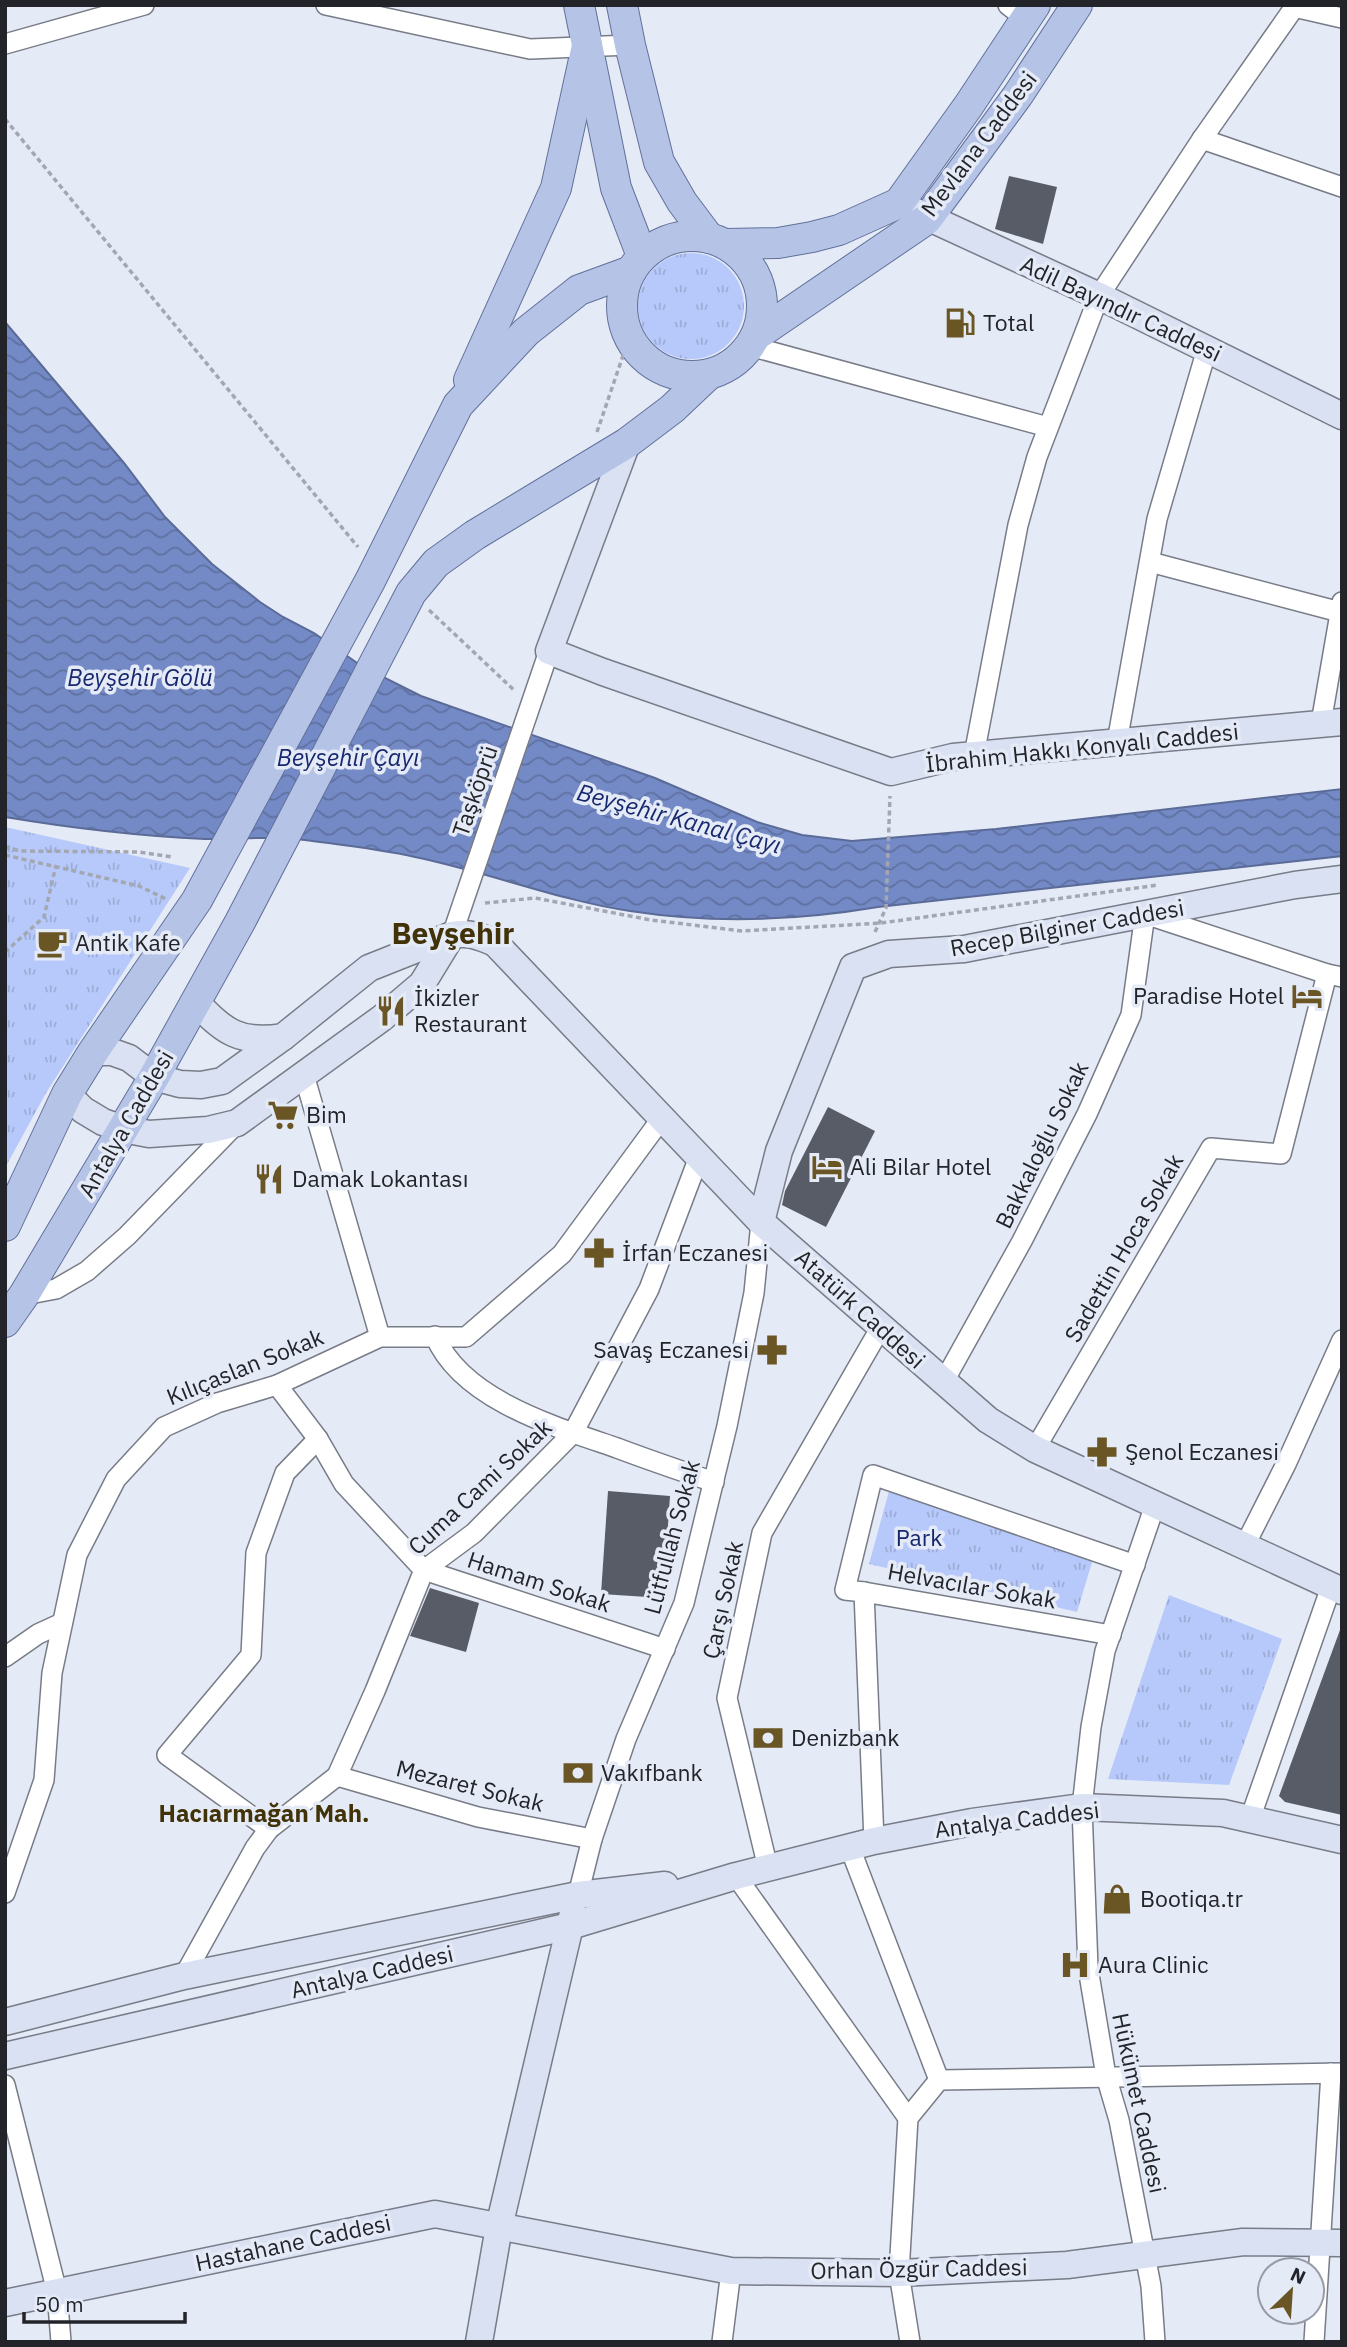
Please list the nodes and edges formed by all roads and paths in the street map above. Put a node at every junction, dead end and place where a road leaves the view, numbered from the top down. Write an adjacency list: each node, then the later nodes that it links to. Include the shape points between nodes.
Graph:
1 (144, 5): 9 (street)
2 (326, 5): 11 (street, via 530,49)
3 (579, 5): 11 (main road)
4 (622, 5): 10 (main road)
5 (1077, 5): 16 (main road, Mevlana Caddesi)
6 (1295, 6): 8 (street); 13 (street)
7 (1023, 10): 15 (main road, Mevlana Caddesi, via 969,104)
8 (1342, 18)
9 (5, 44)
10 (630, 45): 11 (street); 17 (main road, via 659,162 682,202)
11 (587, 46): 18 (main road); 24 (main road, via 556,188)
12 (5, 119): 30 (path, via 363,553)
13 (1202, 139): 14 (street); 19 (street)
14 (1342, 187)
15 (899, 203): 16 (main road, Adil Bayındır Caddesi); 17 (main road, Mevlana Caddesi, via 812,237 778,243)
16 (927, 219): 19 (main road, Adil Bayındır Caddesi); 21 (main road, Mevlana Caddesi)
17 (718, 241): 18 (main road, via 673,238); 21 (main road, via 743,257 755,274 762,314)
18 (636, 264): 20 (main road, via 623,292 622,316); 24 (main road, via 579,290 526,332)
19 (1098, 296): 22 (main road, Adil Bayındır Caddesi); 26 (street)
20 (629, 338): 23 (main road, via 643,357 662,370); 28 (path)
21 (754, 340): 23 (main road, via 729,367); 26 (street)
22 (1208, 349): 25 (main road, Adil Bayındır Caddesi); 29 (street, via 1157,519)
23 (708, 375): 27 (main road, Antalya Caddesi, via 673,409)
24 (458, 405): 30 (main road)
25 (1342, 416)
26 (1048, 427): 37 (street, via 1018,525)
27 (626, 443): 28 (main road, Antalya Caddesi); 33 (main road)
28 (584, 469): 31 (main road, Antalya Caddesi, via 455,549 436,563)
29 (1150, 562): 32 (street); 36 (street)
30 (374, 573): 46 (main road)
31 (408, 598): 34 (path); 52 (main road, Antalya Caddesi)
32 (1341, 607): 35 (street)
33 (550, 651): 34 (street, Taşköprü); 37 (main road, İbrahim Hakkı Konyalı Caddesi, via 891,772)
34 (530, 705): 45 (street, Taşköprü)
35 (1331, 722): 36 (main road, İbrahim Hakkı Konyalı Caddesi)
36 (1117, 742): 37 (main road, İbrahim Hakkı Konyalı Caddesi)
37 (974, 755)
38 (889, 818): 47 (path)
39 (5, 847): 41 (path)
40 (5, 855): 42 (path)
41 (173, 857)
42 (56, 865): 46 (path); 50 (path, via 44,917)
43 (1342, 879): 48 (main road, Recep Bilginer Caddesi)
44 (1163, 884): 45 (path, via 881,923 741,931 535,898)
45 (464, 899): 49 (street, Taşköprü)
46 (194, 905): 54 (main road)
47 (886, 908)
48 (1145, 914): 51 (street); 62 (main road, Recep Bilginer Caddesi, via 964,949 889,954 853,967 779,1151); 70 (street, Bakkaloğlu Sokak, via 1131,1015 1028,1230)
49 (452, 935): 53 (main road, Atatürk Caddesi, via 369,968); 55 (main road, via 422,984); 58 (main road, Atatürk Caddesi, via 478,935 495,943)
50 (5, 952)
51 (1334, 976): 74 (street, Sadettin Hoca Sokak, via 1281,1154 1211,1148)
52 (196, 1002): 53 (main road, via 226,1031 254,1039); 56 (main road, Antalya Caddesi)
53 (283, 1037): 56 (main road, Atatürk Caddesi, via 222,1081 191,1085)
54 (93, 1052): 56 (main road, via 129,1058); 57 (main road)
55 (304, 1075): 59 (main road); 68 (street)
56 (154, 1077): 60 (main road, Antalya Caddesi)
57 (67, 1094): 60 (main road, via 93,1117); 63 (main road)
58 (662, 1118): 61 (main road, Atatürk Caddesi); 67 (street, Kılıçaslan Sokak, via 562,1254 466,1337)
59 (237, 1123): 60 (main road, via 176,1133); 64 (street, via 87,1271 56,1289)
60 (123, 1129): 64 (main road, Antalya Caddesi)
61 (699, 1157): 62 (main road, Atatürk Caddesi); 72 (street, Cuma Cami Sokak, via 649,1290)
62 (761, 1222): 66 (main road, Atatürk Caddesi); 75 (street, Lütfullah Sokak, via 754,1293)
63 (5, 1226)
64 (24, 1296): 65 (main road, Antalya Caddesi)
65 (5, 1322)
66 (881, 1326): 70 (main road, Atatürk Caddesi); 93 (street, Çarşı Sokak, via 762,1533 729,1685 727,1698)
67 (435, 1336): 68 (street, Kılıçaslan Sokak); 72 (street, via 449,1360 476,1386 513,1408)
68 (380, 1337): 71 (street, Kılıçaslan Sokak)
69 (1342, 1340): 77 (street)
70 (943, 1383): 74 (main road, Atatürk Caddesi, via 988,1420)
71 (277, 1385): 73 (street, Hamam Sokak); 82 (street, Kılıçaslan Sokak, via 217,1403 164,1427 116,1479 77,1555)
72 (573, 1433): 75 (street); 79 (street, Cuma Cami Sokak, via 474,1533)
73 (318, 1439): 79 (street, Hamam Sokak, via 344,1484); 89 (street, via 285,1473 256,1553 251,1655 167,1755)
74 (1035, 1449): 76 (main road, Atatürk Caddesi)
75 (714, 1482): 84 (street, Lütfullah Sokak, via 684,1603)
76 (1155, 1505): 77 (main road, Atatürk Caddesi); 78 (street, Hükümet Caddesi)
77 (1244, 1547): 80 (main road, Atatürk Caddesi)
78 (1135, 1566): 81 (street, via 873,1475 845,1590); 83 (street, Hükümet Caddesi)
79 (424, 1570): 84 (street, Hamam Sokak); 86 (street, Cuma Cami Sokak)
80 (1336, 1589): 88 (street)
81 (864, 1592): 83 (street, Helvacılar Sokak); 92 (street, Helvacılar Sokak)
82 (62, 1623): 85 (street); 95 (street, Kılıçaslan Sokak, via 52,1673 44,1780)
83 (1111, 1635): 87 (street, Hükümet Caddesi, via 1091,1727)
84 (665, 1649): 90 (street, Lütfullah Sokak, via 626,1739)
85 (5, 1657)
86 (337, 1776): 89 (street, Cuma Cami Sokak); 90 (street, Mezaret Sokak, via 478,1817)
87 (1082, 1807): 88 (main road, Antalya Caddesi, via 1223,1813); 92 (main road, Antalya Caddesi, via 972,1822); 102 (street, Hükümet Caddesi, via 1088,1968)
88 (1250, 1819): 91 (main road, Antalya Caddesi)
89 (269, 1829): 98 (street, Cuma Cami Sokak)
90 (592, 1839): 96 (street, Lütfullah Sokak)
91 (1342, 1840)
92 (862, 1845): 93 (main road, Antalya Caddesi); 103 (street, Helvacılar Sokak)
93 (768, 1868): 94 (main road, Antalya Caddesi)
94 (736, 1876): 96 (main road, Antalya Caddesi); 97 (main road, Antalya Caddesi); 105 (street)
95 (5, 1893)
96 (578, 1895): 97 (main road); 98 (main road, Antalya Caddesi)
97 (570, 1926): 100 (main road, Antalya Caddesi); 106 (main road)
98 (184, 1976): 99 (main road, Antalya Caddesi)
99 (5, 2022)
100 (5, 2056)
101 (1336, 2073): 102 (street); 107 (street)
102 (1107, 2077): 103 (street); 108 (street, Hükümet Caddesi)
103 (939, 2080): 105 (street)
104 (5, 2085): 111 (street)
105 (908, 2118): 110 (street)
106 (499, 2227): 109 (main road, Orhan Özgür Caddesi); 111 (main road, Hastahane Caddesi, via 435,2214); 114 (main road)
107 (1331, 2243): 108 (main road, Orhan Özgür Caddesi, via 1243,2242); 118 (street)
108 (1145, 2256): 110 (main road, Orhan Özgür Caddesi, via 1067,2265); 117 (street, Hükümet Caddesi)
109 (731, 2271): 110 (main road, Orhan Özgür Caddesi); 115 (street)
110 (899, 2273): 116 (street)
111 (57, 2292): 112 (main road, Hastahane Caddesi); 113 (street)
112 (5, 2303)
113 (61, 2342)
114 (479, 2342)
115 (722, 2342)
116 (910, 2342)
117 (1155, 2342)
118 (1314, 2342)

